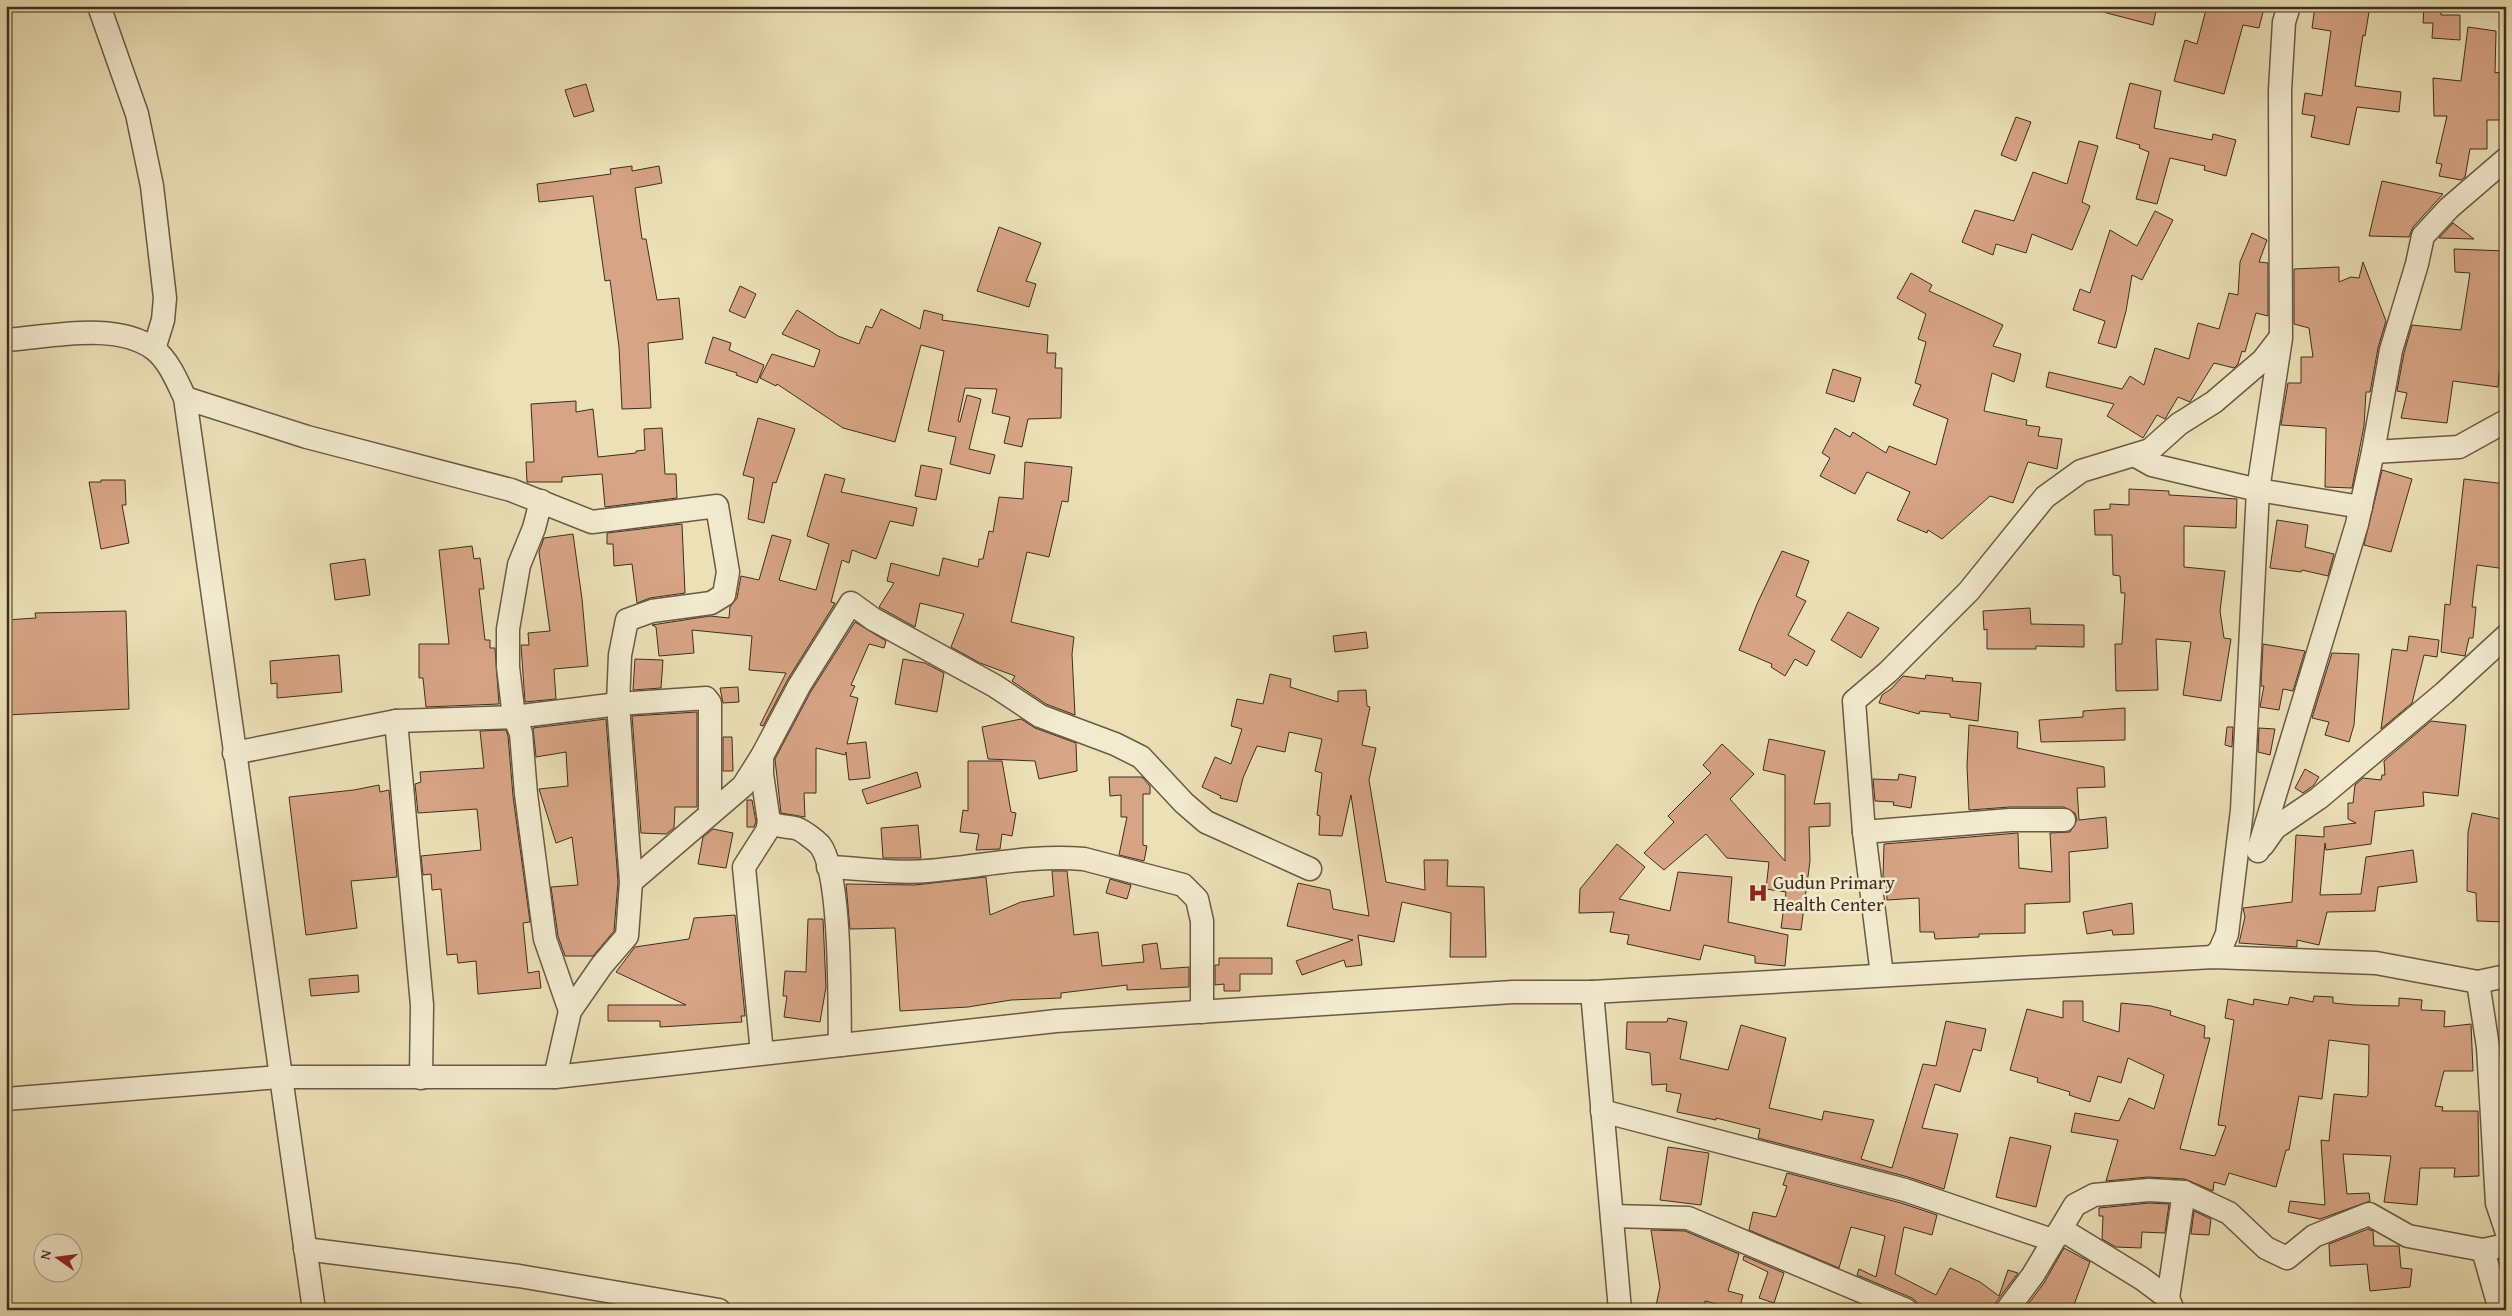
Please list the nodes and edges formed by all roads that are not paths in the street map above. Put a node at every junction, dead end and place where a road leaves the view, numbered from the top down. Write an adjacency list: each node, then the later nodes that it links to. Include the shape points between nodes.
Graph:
1 (99, 6): 6 (street, via 137,114 152,186 166,298)
2 (2289, 6): 4 (street, via 2284,22 2280,90)
3 (2506, 159): 9 (street, via 2449,208 2423,236 2391,350)
4 (2281, 338): 10 (street, via 2262,360 2214,402 2179,424 2150,450); 11 (street)
5 (6, 340): 6 (street, via 116,334)
6 (154, 349): 7 (street, via 173,371)
7 (185, 398): 12 (street, via 306,437); 18 (street)
8 (2506, 421): 9 (street, via 2459,447)
9 (2373, 452): 13 (street)
10 (2136, 456): 11 (street, via 2152,465); 23 (street, via 2081,471 2045,497 1969,591 1888,672 1854,701)
11 (2258, 490): 13 (street); 25 (street, via 2242,810)
12 (541, 501): 15 (street, via 592,522 717,506 728,572 724,596 711,604 652,611 627,620 620,654); 16 (street, via 519,565 508,629 508,667)
13 (2360, 507): 24 (street)
14 (2506, 636): 24 (street, via 2319,798 2275,828)
15 (618, 704): 16 (street); 20 (street, via 706,698 710,703); 28 (street)
16 (514, 717): 17 (street); 34 (street, via 521,733 545,940)
17 (396, 721): 18 (street); 40 (street, via 422,1005)
18 (234, 753): 38 (street)
19 (762, 756): 20 (street, via 743,786); 22 (street); 27 (street, via 799,686 851,604 995,686 1040,716 1141,757 1206,822)
20 (710, 813): 28 (street)
21 (2064, 820): 23 (street, via 2010,820)
22 (769, 822): 26 (street, via 779,828 797,828 812,839 820,845); 37 (street, via 767,831 744,867)
23 (1864, 832): 30 (street)
24 (2258, 851): 25 (street)
25 (2234, 860): 29 (street, via 2226,934 2220,950)
26 (828, 866): 35 (street, via 926,872 976,864 1068,857 1183,886 1197,899 1202,921); 36 (street, via 836,904)
27 (1310, 869)
28 (631, 882): 34 (street, via 627,936 602,965)
29 (2213, 957): 30 (street); 32 (street, via 2376,962)
30 (1882, 974): 33 (street)
31 (2506, 976): 32 (street)
32 (2478, 982): 45 (street, via 2488,1047 2497,1203)
33 (1592, 992): 35 (street, via 1513,992); 42 (street)
34 (570, 1012): 39 (street)
35 (1202, 1012): 36 (street, via 1056,1021)
36 (840, 1045): 37 (street)
37 (762, 1053): 39 (street)
38 (279, 1077): 40 (street); 41 (street); 48 (street)
39 (555, 1077): 40 (street)
40 (420, 1078)
41 (6, 1099)
42 (1602, 1110): 44 (street); 46 (street, via 1905,1190)
43 (2184, 1192): 46 (street, via 2149,1190 2094,1195 2075,1205); 49 (street, via 2229,1213 2266,1248 2287,1258 2314,1236 2370,1214 2408,1236); 50 (street)
44 (1612, 1216): 53 (street); 54 (street, via 1688,1218)
45 (2506, 1230)
46 (2055, 1237): 50 (street, via 2069,1234 2142,1278); 55 (street)
47 (2506, 1245): 49 (street)
48 (305, 1249): 51 (street); 52 (street, via 519,1276)
49 (2483, 1250): 56 (street)
50 (2171, 1304)
51 (314, 1310)
52 (719, 1310)
53 (1620, 1310)
54 (1906, 1310)
55 (2007, 1310)
56 (2500, 1310)

